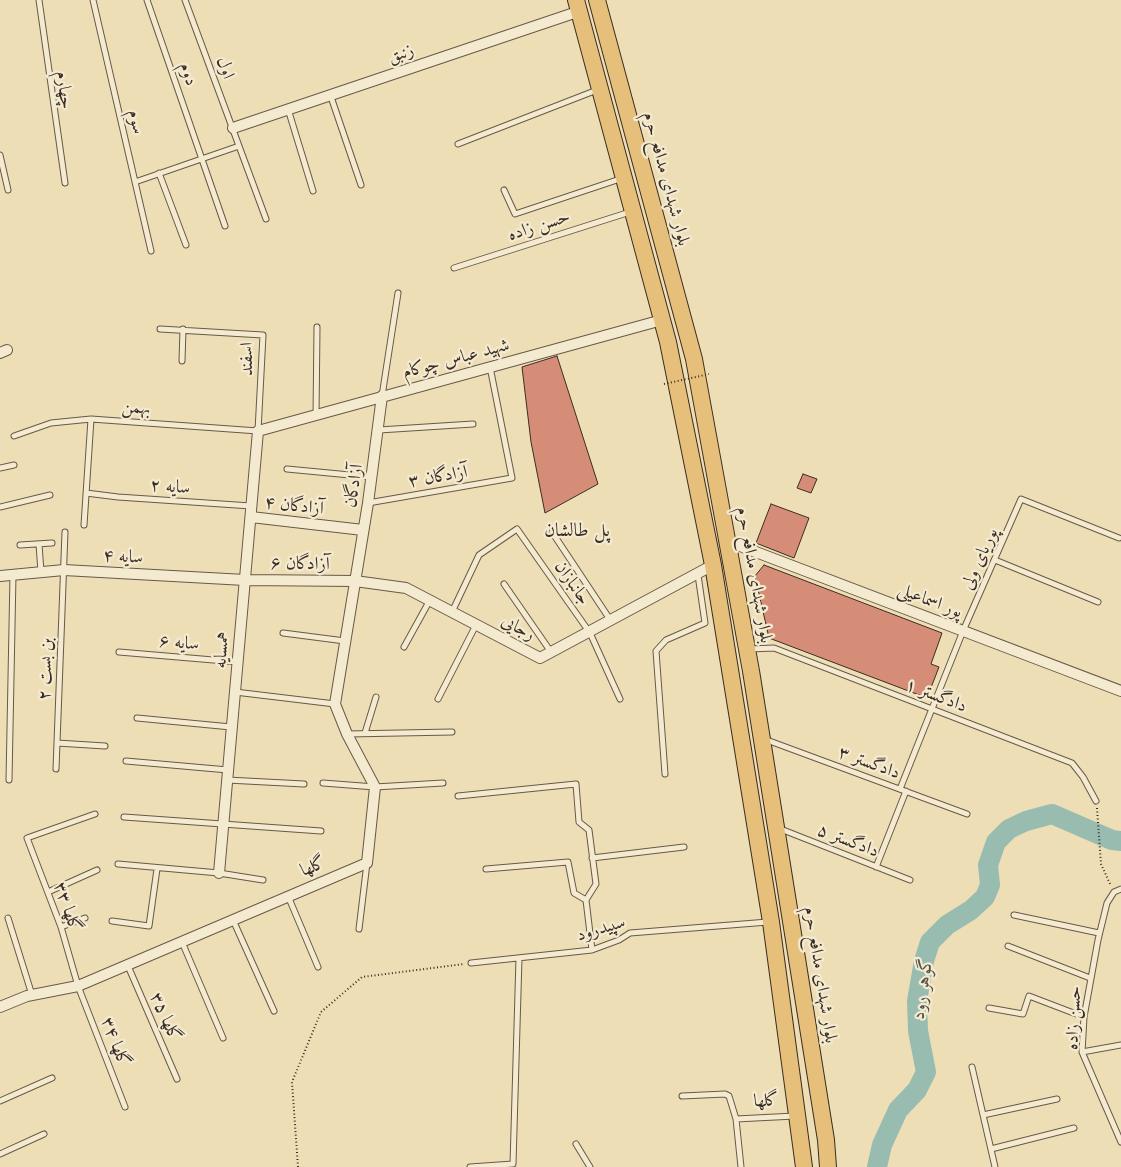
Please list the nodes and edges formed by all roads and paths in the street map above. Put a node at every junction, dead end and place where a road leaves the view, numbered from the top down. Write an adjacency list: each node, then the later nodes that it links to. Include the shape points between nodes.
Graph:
1 (39, 0): 18 (lane, چهارم)
2 (94, 0): 17 (lane, سوم)
3 (147, 0): 14 (lane, دوم)
4 (186, 0): 10 (lane, اول)
5 (597, 0): 60 (main road, بلوار شهدای مدافع حرم, via 694,359)
6 (578, 5): 7 (main road); 8 (street, زنبق)
7 (600, 88): 11 (lane); 16 (main road)
8 (330, 94): 9 (street, زنبق); 19 (lane)
9 (287, 109): 10 (street, زنبق); 22 (lane)
10 (233, 128): 12 (lane, اول)
11 (458, 144)
12 (239, 146): 14 (lane); 24 (lane, اول)
13 (0, 155): 20 (lane)
14 (203, 157): 15 (lane); 25 (lane, دوم)
15 (159, 173): 17 (lane); 26 (lane)
16 (624, 178): 21 (lane, via 515,214); 23 (main road)
17 (135, 182): 27 (lane, سوم)
18 (65, 183)
19 (361, 185)
20 (8, 190)
21 (504, 190)
22 (313, 191)
23 (633, 211): 28 (lane, حسن زاده); 30 (main road)
24 (266, 219)
25 (226, 226)
26 (186, 245)
27 (151, 251)
28 (454, 268)
29 (398, 293): 38 (lane)
30 (662, 320): 35 (street, شهید عباس چوکام); 65 (main road)
31 (317, 327): 39 (lane)
32 (160, 329): 33 (lane, اسفند)
33 (183, 329): 34 (lane); 43 (lane, اسفند, via 263,334)
34 (182, 361)
35 (490, 367): 38 (street, شهید عباس چوکام); 51 (lane, آزادگان ۳, via 512,478)
36 (709, 374): 37 (path, bridge)
37 (664, 384)
38 (382, 396): 39 (street, شهید عباس چوکام); 42 (street, آزادگان)
39 (316, 416): 43 (street, شهید عباس چوکام)
40 (91, 419): 43 (lane, بهمن); 44 (lane, بهمن, via 50,424); 49 (lane)
41 (473, 424): 42 (lane)
42 (379, 430): 48 (street, آزادگان)
43 (258, 431): 52 (street, همسایه)
44 (14, 436)
45 (14, 464): 46 (lane)
46 (0, 468)
47 (287, 469): 48 (lane)
48 (372, 477): 51 (street, آزادگان)
49 (86, 493): 52 (lane, سایه ۲); 55 (lane)
50 (50, 495): 53 (lane)
51 (368, 503): 56 (street, آزادگان)
52 (252, 506): 54 (street, همسایه)
53 (0, 507)
54 (251, 517): 56 (street, آزادگان ۴); 71 (street, همسایه)
55 (84, 525)
56 (363, 530): 72 (street, آزادگان)
57 (65, 532): 66 (lane, بن بست ۲)
58 (552, 532): 77 (lane)
59 (1119, 538): 64 (lane, پوریای ولی, via 1021,499)
60 (727, 541): 79 (street, پور اسماعیلی); 84 (main road, بلوار شهدای مدافع حرم)
61 (52, 542): 62 (lane)
62 (39, 544): 63 (lane); 67 (lane)
63 (20, 545)
64 (995, 560): 75 (lane); 79 (lane, پوریای ولی)
65 (713, 565): 69 (street, رجایی); 143 (main road)
66 (64, 570): 67 (street, سایه ۴); 71 (street, سایه ۴); 101 (lane, بن بست ۲)
67 (41, 572): 68 (street, سایه ۴)
68 (13, 575): 70 (street, سایه ۴); 107 (lane)
69 (698, 575): 77 (street, رجایی); 105 (lane, via 704,624 666,640 656,651)
70 (0, 576)
71 (245, 580): 72 (street, آزادگان ۶); 87 (street, همسایه)
72 (355, 581): 74 (street, رجایی, via 406,588); 82 (street)
73 (504, 584): 86 (lane)
74 (430, 600): 76 (street, رجایی); 83 (lane)
75 (1098, 602)
76 (452, 612): 78 (street, رجایی); 81 (lane, جانبازان, via 479,554 516,529)
77 (611, 621): 81 (street, رجایی)
78 (476, 624): 86 (street, رجایی, via 540,658); 91 (lane)
79 (963, 631): 88 (street, پور اسماعیلی); 94 (lane, پوریای ولی)
80 (283, 633): 82 (lane)
81 (590, 633): 86 (street, رجایی); 92 (lane, جانبازان)
82 (346, 641): 93 (street)
83 (404, 647)
84 (747, 649): 94 (lane, دادگستر ۱, via 774,648); 100 (main road, بلوار شهدای مدافع حرم)
85 (119, 652): 87 (lane, سایه ۶)
86 (551, 653)
87 (237, 662): 89 (street, همسایه)
88 (1121, 691)
89 (234, 692): 93 (lane); 96 (street, همسایه)
90 (376, 698): 98 (lane)
91 (438, 699)
92 (620, 699)
93 (336, 704): 99 (street)
94 (931, 709): 112 (lane, پوریای ولی); 114 (lane, دادگستر ۱, via 1072,763)
95 (136, 718): 96 (lane)
96 (231, 727): 106 (street, همسایه)
97 (452, 732): 98 (lane)
98 (365, 733): 99 (lane)
99 (347, 734): 111 (street)
100 (761, 738): 112 (lane, دادگستر ۳); 120 (main road, بلوار شهدای مدافع حرم)
101 (57, 743): 102 (lane); 104 (lane, بن بست ۲)
102 (105, 746)
103 (126, 761): 106 (lane)
104 (56, 769)
105 (665, 774)
106 (227, 775): 110 (lane); 119 (street, همسایه)
107 (9, 780)
108 (322, 783): 111 (lane)
109 (443, 783): 111 (lane)
110 (304, 784)
111 (375, 787): 124 (street)
112 (903, 790): 116 (lane, دادگستر ۳); 126 (lane, پوریای ولی)
113 (458, 796): 123 (lane, via 576,784 579,822 589,830)
114 (1096, 800)
115 (95, 814): 134 (lane, گلها ۳۳, via 27,838)
116 (967, 814)
117 (1098, 816): 135 (path, via 1101,864)
118 (124, 817): 119 (lane)
119 (223, 824): 121 (lane); 130 (street, همسایه)
120 (776, 827): 126 (lane, دادگستر ۵); 185 (main road, بلوار شهدای مدافع حرم)
121 (321, 831)
122 (684, 847): 123 (lane)
123 (592, 858): 137 (lane, via 596,884)
124 (367, 863): 136 (street, گلها); 145 (lane)
125 (118, 864): 127 (lane)
126 (876, 867): 132 (lane, دادگستر ۵)
127 (157, 868): 130 (lane); 142 (lane, via 149,926)
128 (486, 869): 137 (lane, via 568,862 574,893)
129 (97, 870): 134 (lane)
130 (219, 873): 131 (lane)
131 (263, 880)
132 (910, 880)
133 (1121, 889): 135 (lane)
134 (48, 892): 144 (lane, گلها ۳۳)
135 (1114, 892): 146 (lane, حسن زاده, via 1107,903)
136 (288, 895): 141 (street, گلها); 153 (lane)
137 (586, 900): 149 (lane)
138 (1014, 916): 146 (lane)
139 (8, 918): 156 (lane)
140 (85, 918): 144 (lane)
141 (233, 919): 147 (street, گلها); 159 (lane)
142 (112, 920)
143 (770, 922): 149 (lane, سپیدرود, via 630,933); 172 (main road)
144 (61, 927): 155 (lane, گلها ۳۳)
145 (359, 928)
146 (1099, 933): 154 (lane, حسن زاده)
147 (182, 942): 152 (street, گلها); 161 (lane)
148 (1008, 946): 154 (lane)
149 (592, 950): 150 (lane, سپیدرود)
150 (519, 958): 151 (lane, سپیدرود); 181 (lane, via 513,1164)
151 (471, 963): 180 (path, via 362,977 321,1012 292,1082)
152 (128, 966): 155 (street, گلها); 166 (lane, گلها ۳۵)
153 (318, 967)
154 (1090, 978): 160 (lane, حسن زاده)
155 (78, 986): 156 (street, گلها); 170 (lane, گلها ۳۴)
156 (32, 995): 157 (street, گلها)
157 (0, 1008)
158 (989, 1008): 160 (lane, via 1023,1014 1029,996)
159 (274, 1011)
160 (1084, 1018): 163 (lane, حسن زاده)
161 (223, 1038)
162 (1121, 1045): 163 (lane)
163 (1082, 1052): 176 (lane, حسن زاده)
164 (972, 1067): 171 (lane)
165 (52, 1078): 169 (lane)
166 (177, 1079)
167 (682, 1096): 173 (lane, گلها, via 725,1094 732,1101)
168 (1057, 1099): 171 (lane)
169 (0, 1101)
170 (125, 1107)
171 (983, 1115): 178 (lane)
172 (797, 1116): 173 (lane, گلها); 184 (main road)
173 (736, 1119): 183 (lane, گلها)
174 (1074, 1128): 178 (lane)
175 (44, 1134): 179 (lane)
176 (1121, 1142)
177 (576, 1144): 182 (lane)
178 (991, 1149): 186 (lane)
179 (0, 1154)
180 (298, 1167)
181 (470, 1167)
182 (590, 1167)
183 (741, 1167)
184 (804, 1167)
185 (828, 1167)
186 (995, 1167)

